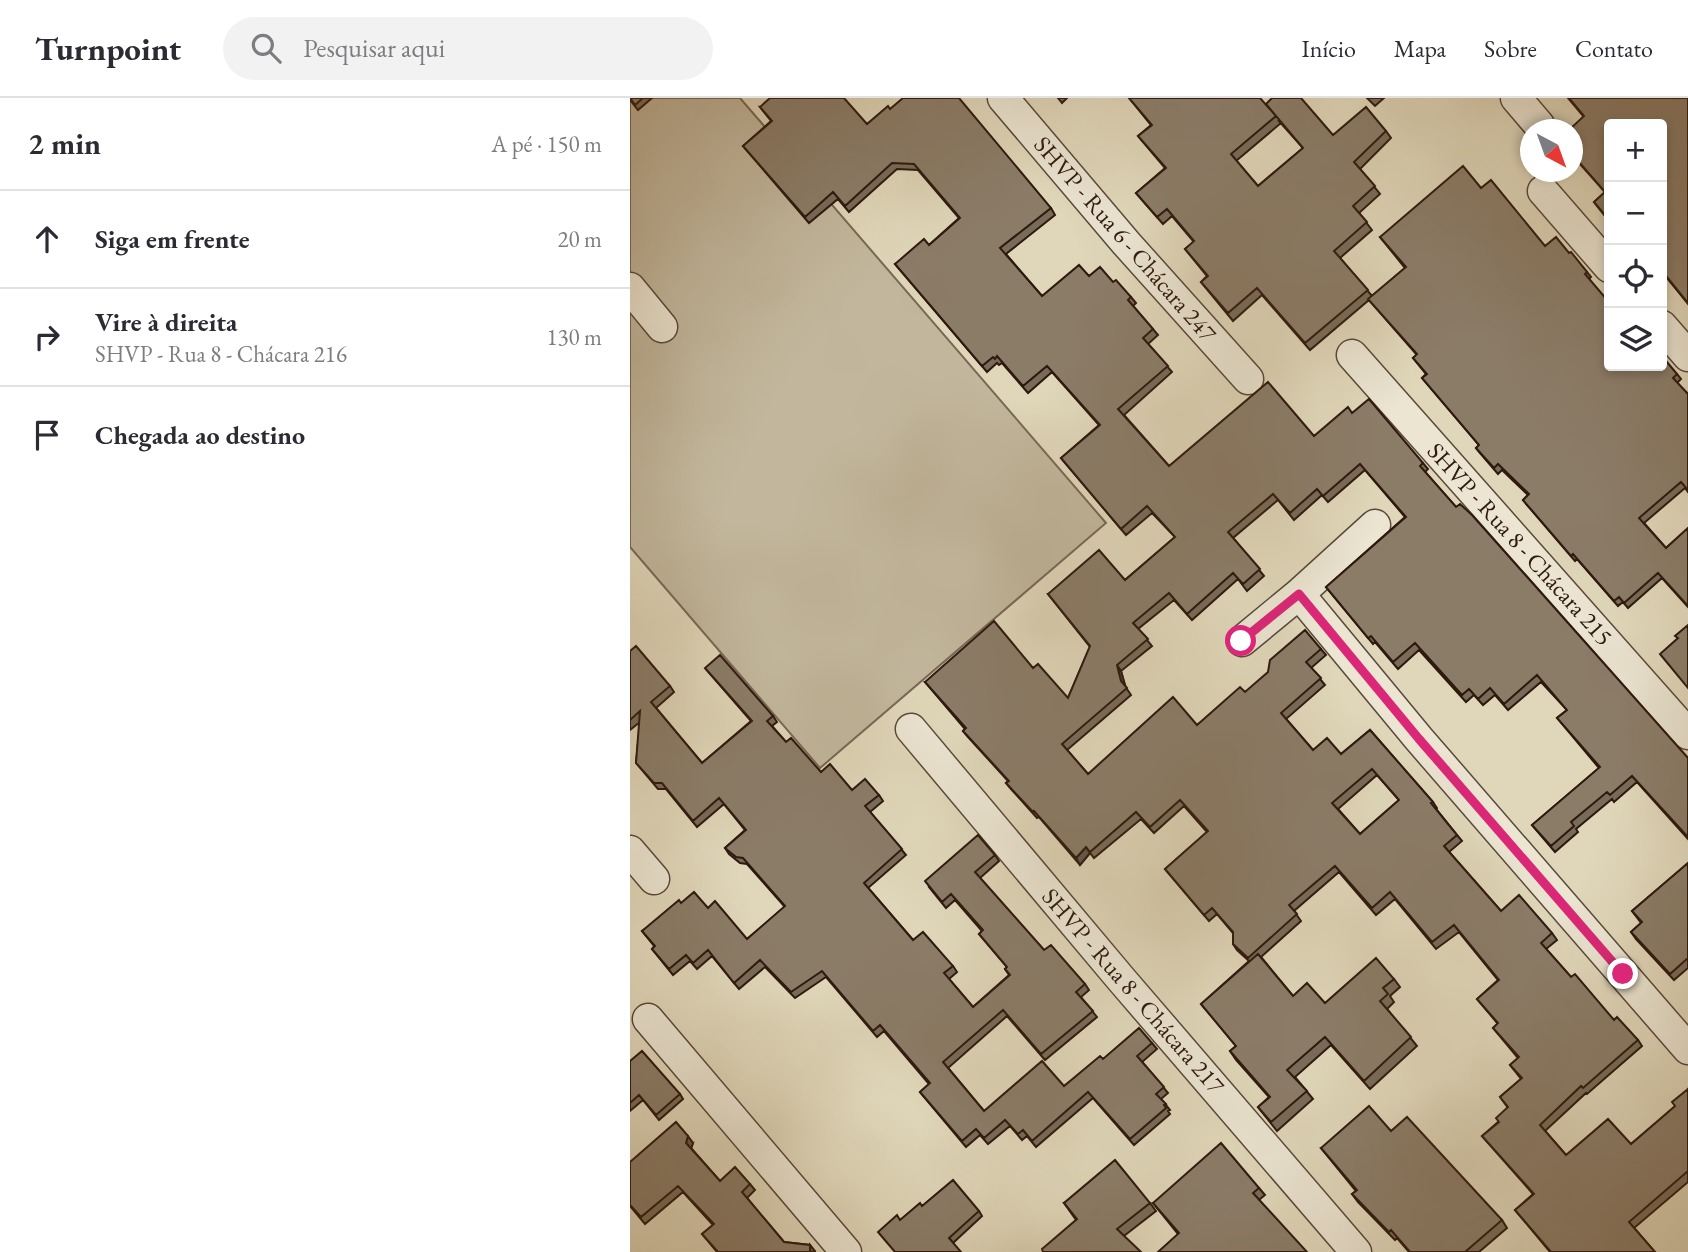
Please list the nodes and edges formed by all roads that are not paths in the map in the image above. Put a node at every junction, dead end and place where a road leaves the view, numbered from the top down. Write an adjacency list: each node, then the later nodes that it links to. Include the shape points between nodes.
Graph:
1 (1003, 98): 11 (street, SHVP - Rua 6 - Chácara 247)
2 (1516, 98): 3 (street)
3 (1534, 119)
4 (1543, 191): 5 (street)
5 (1604, 261)
6 (630, 288): 7 (street)
7 (662, 327)
8 (1667, 333): 10 (street)
9 (1352, 355): 16 (street, SHVP - Rua 8 - Chácara 215)
10 (1688, 356)
11 (1248, 379)
12 (1375, 525): 13 (street)
13 (1299, 594): 14 (street); 20 (street)
14 (1241, 641)
15 (911, 729): 22 (street, SHVP - Rua 8 - Chácara 217)
16 (1688, 734)
17 (630, 851): 18 (street)
18 (654, 879)
19 (648, 1019): 21 (street)
20 (1688, 1049)
21 (846, 1252)
22 (1356, 1252)

